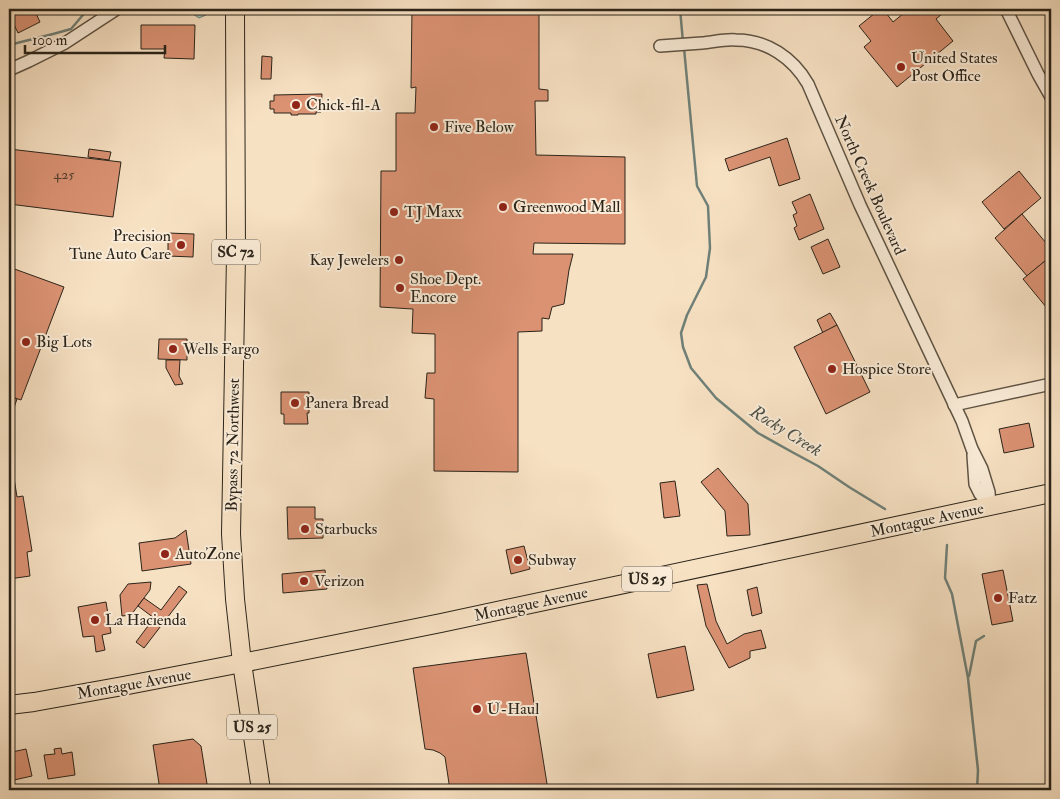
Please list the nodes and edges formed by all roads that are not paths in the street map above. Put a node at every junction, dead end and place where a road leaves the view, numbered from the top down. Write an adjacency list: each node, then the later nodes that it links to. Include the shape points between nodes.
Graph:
1 (117, 9): 5 (street, via 65,43)
2 (235, 9): 11 (main road, Bypass 72 Northwest / SC 72, via 236,254 231,534)
3 (1006, 9): 6 (street)
4 (665, 45): 8 (street, North Creek Boulevard, via 751,42 778,52 799,70)
5 (9, 70)
6 (1051, 97)
7 (1051, 384): 8 (street)
8 (954, 405): 10 (street, North Creek Boulevard, via 985,476)
9 (1051, 494): 10 (main road, Montague Avenue / US 25)
10 (990, 506): 11 (main road, Montague Avenue / US 25)
11 (242, 663): 12 (main road, Montague Avenue); 13 (main road, Bypass 72 Northwest / US 25)
12 (9, 705)
13 (261, 790)

